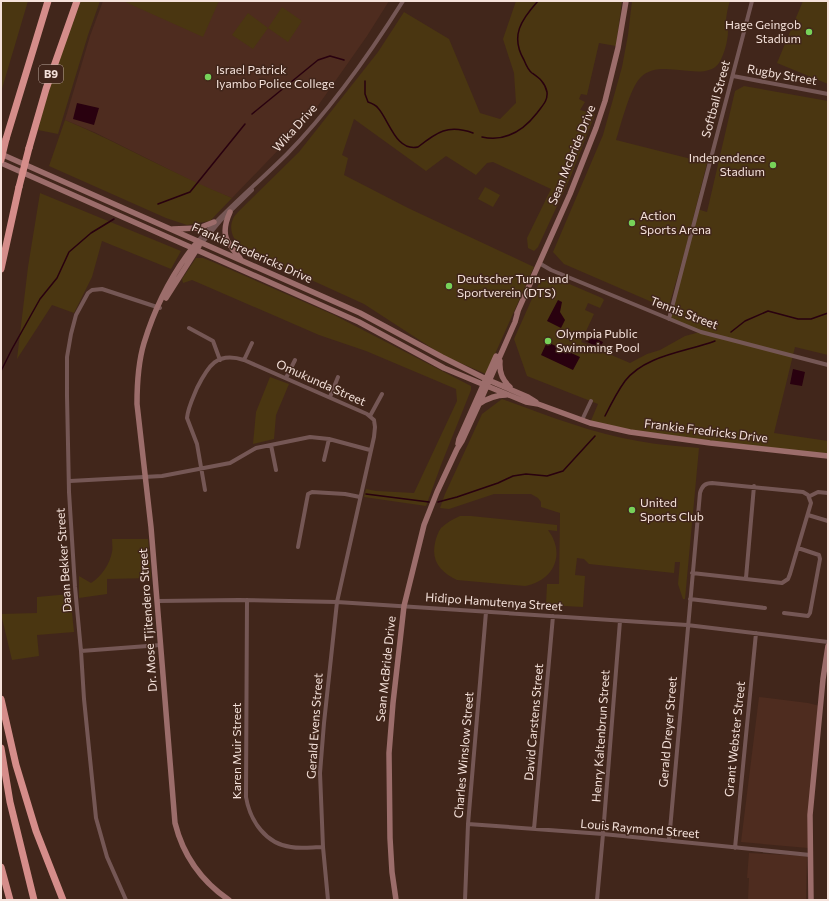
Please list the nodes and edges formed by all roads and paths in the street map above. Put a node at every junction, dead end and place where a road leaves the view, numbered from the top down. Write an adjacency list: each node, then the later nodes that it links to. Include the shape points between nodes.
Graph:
1 (47, 1): 9 (highway, B9, bridge)
2 (77, 1): 18 (highway, B9, bridge, via 46,89 29,148)
3 (402, 1): 10 (street, Wika Drive, via 376,43 330,104)
4 (626, 1): 17 (main road, Sean McBride Drive, via 605,101 570,194)
5 (752, 1): 6 (street, Softball Street)
6 (733, 76): 7 (street, Rugby Street); 21 (street, Softball Street)
7 (828, 94)
8 (1, 154): 13 (main road, Frankie Fredericks Drive)
9 (1, 161): 15 (main road, Frankie Fredericks Drive)
10 (271, 169): 11 (street, Wika Drive); 12 (street, Wika Drive)
11 (230, 212): 14 (street, Wika Drive); 16 (main road, via 225,227 226,239)
12 (214, 222): 13 (main road, via 199,228); 14 (street, Wika Drive)
13 (171, 229): 14 (main road, Frankie Fredericks Drive)
14 (200, 242): 15 (main road, Dr. Mose Tjitendero Street); 16 (main road, Frankie Fredericks Drive)
15 (195, 248): 19 (main road, Dr. Mose Tjitendero Street); 31 (main road, Frankie Fredericks Drive, via 359,322 438,364)
16 (242, 260): 31 (main road, Frankie Fredericks Drive, via 360,313)
17 (539, 263): 20 (main road, Sean McBride Drive); 21 (street, Tennis Street)
18 (1, 269)
19 (159, 308): 49 (main road, Dr. Mose Tjitendero Street, via 142,352 137,386); 50 (street, Daan Bekker Street, via 102,289 88,293 80,307 67,357)
20 (518, 311): 24 (main road, Sean McBride Drive, via 516,322); 31 (main road, Sean McBride Drive)
21 (669, 318): 28 (street, Tennis Street, via 710,335)
22 (189, 328): 25 (street, via 213,341)
23 (252, 343): 26 (street)
24 (500, 357): 31 (main road, Sean McBride Drive); 32 (main road, via 500,375)
25 (220, 360): 26 (street, Omukunda Street, via 232,357); 47 (street, via 205,372 187,414)
26 (244, 360): 30 (street, Omukunda Street)
27 (295, 360): 30 (street)
28 (828, 366)
29 (338, 377): 35 (street)
30 (286, 378): 35 (street, Omukunda Street)
31 (486, 383): 32 (main road, Frankie Fredricks Drive); 34 (main road, Frankie Fredricks Drive); 37 (main road, Sean McBride Drive); 43 (main road, Sean McBride Drive, via 459,439)
32 (515, 392): 38 (main road, Frankie Fredricks Drive)
33 (382, 394): 39 (street)
34 (508, 395): 37 (main road, via 494,396); 38 (main road, Frankie Fredricks Drive)
35 (330, 397): 39 (street, Omukunda Street)
36 (591, 401): 40 (street)
37 (479, 404): 43 (main road, Sean McBride Drive)
38 (538, 404): 40 (main road, Frankie Fredricks Drive)
39 (370, 416): 44 (street, Omukunda Street, via 375,425)
40 (582, 420): 45 (main road, Frankie Fredricks Drive, via 630,432)
41 (329, 439): 42 (street, via 310,437); 44 (street); 46 (street)
42 (271, 445): 47 (street, via 256,448 230,463); 48 (street)
43 (457, 449): 66 (main road, Sean McBride Drive, via 424,525)
44 (370, 450): 55 (street, Omukunda Street)
45 (828, 456)
46 (324, 460)
47 (201, 468): 49 (street); 52 (street)
48 (276, 470)
49 (147, 478): 50 (street); 64 (main road, Dr. Mose Tjitendero Street)
50 (70, 480): 77 (street, Daan Bekker Street)
51 (754, 486): 54 (street, Gerald Dreyer Street, via 804,492); 60 (street, Gerald Dreyer Street, via 708,483 701,488); 61 (street)
52 (205, 490)
53 (828, 493): 54 (street, via 818,492)
54 (810, 496): 56 (street, via 812,503)
55 (360, 497): 58 (street, via 312,492 308,494); 65 (street, Omukunda Street)
56 (808, 515): 57 (street); 59 (street)
57 (828, 521)
58 (298, 547)
59 (798, 548): 61 (street, via 785,582); 69 (street, via 816,553 820,559 810,613 808,616)
60 (692, 573): 61 (street); 62 (street, Gerald Dreyer Street)
61 (746, 578)
62 (690, 599): 67 (street); 72 (street, Gerald Dreyer Street)
63 (247, 600): 64 (street, Hidipo Hamutenya Street); 65 (street, Hidipo Hamutenya Street); 84 (street, Karen Muir Street, via 248,809 258,827 276,842 291,847)
64 (158, 601): 75 (main road, Dr. Mose Tjitendero Street)
65 (337, 602): 66 (street, Hidipo Hamutenya Street); 84 (street, Gerald Evens Street, via 321,747)
66 (404, 606): 68 (street, Hidipo Hamutenya Street); 94 (main road, Sean McBride Drive, via 389,753 392,872)
67 (765, 608)
68 (486, 612): 70 (street, Hidipo Hamutenya Street); 80 (street, Charles Winslow Street)
69 (784, 613)
70 (553, 616): 71 (street, Hidipo Hamutenya Street); 81 (street, David Carstens Street)
71 (620, 621): 72 (street, Hidipo Hamutenya Street); 82 (street, Henry Kaltenbrun Street)
72 (687, 625): 73 (street, Hidipo Hamutenya Street); 83 (street, Gerald Dreyer Street)
73 (756, 633): 74 (street, Hidipo Hamutenya Street); 85 (street, Grant Webster Street)
74 (828, 642)
75 (160, 645): 77 (street); 92 (main road, Dr. Mose Tjitendero Street, via 176,828 184,849 198,873)
76 (828, 646): 86 (main road, via 810,815)
77 (81, 651): 91 (street, Daan Bekker Street, via 96,818 107,858)
78 (1, 699): 90 (highway, via 16,765 36,832)
79 (1, 748): 89 (highway, via 10,802)
80 (468, 824): 81 (street, Louis Raymond Street); 95 (street, Charles Winslow Street)
81 (534, 829): 82 (street, Louis Raymond Street)
82 (603, 834): 83 (street, Louis Raymond Street); 96 (street, Henry Kaltenbrun Street)
83 (669, 841): 85 (street, Louis Raymond Street)
84 (323, 847): 93 (street, Gerald Evens Street)
85 (735, 848): 86 (street, Louis Raymond Street)
86 (810, 854): 97 (main road)
87 (1, 867): 88 (highway)
88 (10, 900)
89 (34, 900)
90 (62, 900)
91 (126, 900)
92 (229, 900)
93 (328, 900)
94 (396, 900)
95 (465, 900)
96 (597, 900)
97 (811, 900)

